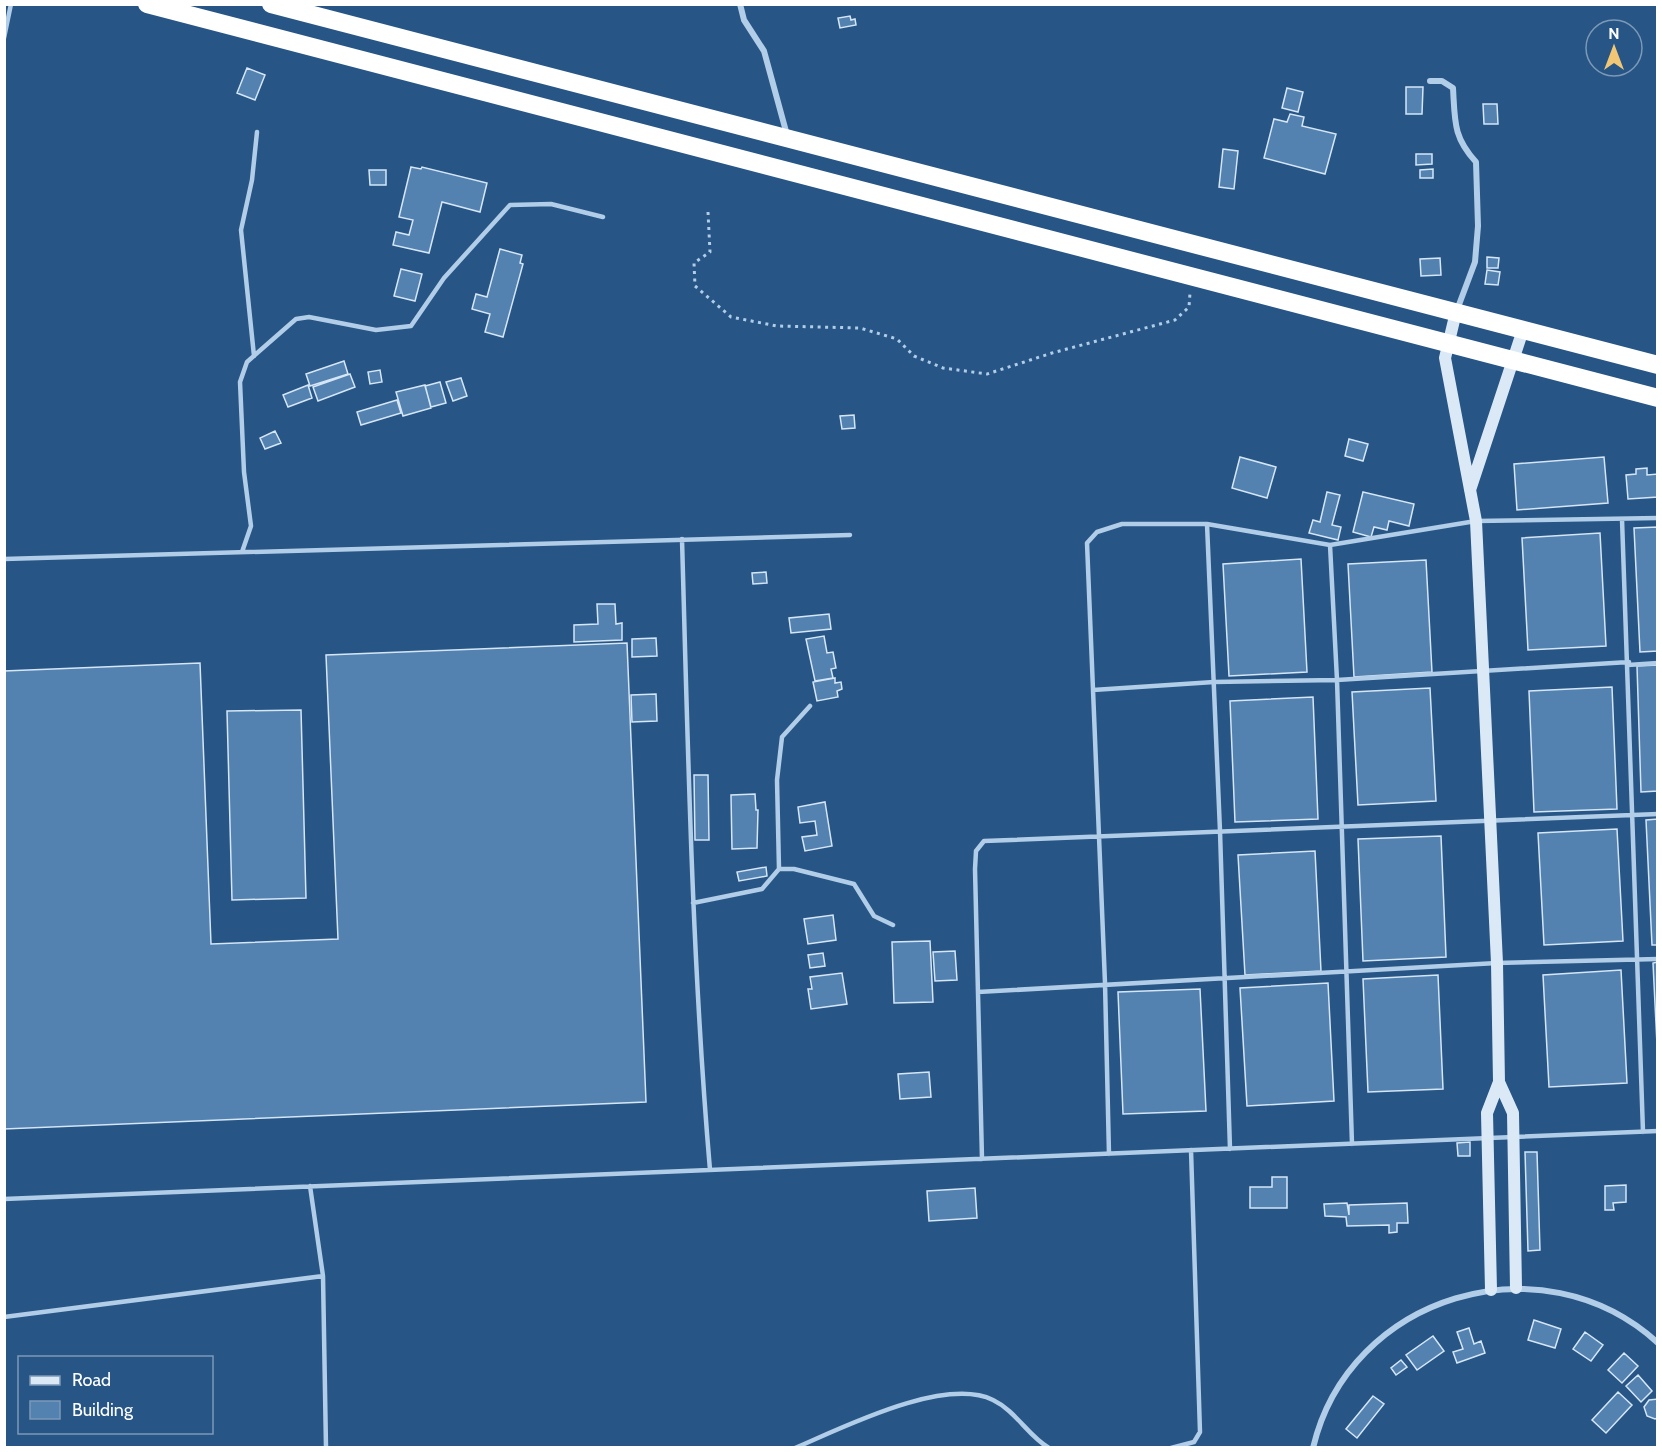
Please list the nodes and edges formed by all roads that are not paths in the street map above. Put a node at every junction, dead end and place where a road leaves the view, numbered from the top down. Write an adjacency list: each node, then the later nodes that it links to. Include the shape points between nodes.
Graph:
1 (11, 4): 5 (lane)
2 (147, 4): 12 (highway)
3 (271, 4): 8 (highway)
4 (740, 4): 8 (street, via 744,20 764,51)
5 (4, 38)
6 (1430, 81): 10 (street, via 1442,81 1454,88 1456,130 1461,146 1476,162 1475,262)
7 (258, 132): 13 (lane, via 241,230)
8 (788, 139): 10 (highway)
9 (603, 217): 13 (lane, via 550,204 510,205 444,278 411,326 376,330 309,317 296,319)
10 (1456, 312): 11 (highway); 12 (street)
11 (1523, 330): 14 (street); 15 (highway)
12 (1447, 343): 14 (highway); 17 (street, via 1445,358)
13 (254, 356): 25 (lane, via 247,362 240,382 243,472 251,526)
14 (1512, 360): 16 (highway); 17 (street)
15 (1658, 365)
16 (1658, 398)
17 (1470, 491): 20 (street)
18 (1658, 518): 19 (lane)
19 (1622, 519): 20 (lane); 27 (lane)
20 (1476, 521): 24 (lane); 29 (street)
21 (1207, 524): 24 (lane); 31 (lane); 32 (lane, via 1122,524 1097,532 1087,543)
22 (850, 535): 23 (lane)
23 (682, 539): 25 (lane); 41 (lane)
24 (1330, 545): 30 (lane)
25 (242, 552): 26 (lane)
26 (4, 559)
27 (1628, 663): 28 (lane); 29 (lane); 35 (lane)
28 (1658, 663)
29 (1483, 670): 30 (lane); 36 (street)
30 (1337, 680): 31 (lane); 37 (lane)
31 (1214, 682): 32 (lane); 38 (lane)
32 (1093, 690): 39 (lane)
33 (810, 706): 40 (lane, via 782,737 777,780)
34 (1658, 814): 35 (lane)
35 (1634, 815): 36 (lane); 44 (lane)
36 (1489, 819): 37 (lane); 45 (street)
37 (1342, 826): 38 (lane); 46 (lane)
38 (1220, 831): 39 (lane); 47 (lane)
39 (1097, 836): 48 (lane); 49 (lane, via 984,841 976,850)
40 (779, 869): 41 (lane, via 762,889); 42 (lane, via 854,884 874,916)
41 (693, 903): 60 (lane)
42 (893, 925)
43 (1658, 959): 44 (lane)
44 (1638, 960): 45 (lane); 52 (lane)
45 (1497, 963): 46 (lane); 50 (street)
46 (1345, 972): 47 (lane); 55 (lane)
47 (1225, 980): 48 (lane); 56 (lane)
48 (1105, 983): 49 (lane); 58 (lane)
49 (978, 992): 59 (lane)
50 (1499, 1082): 53 (street, via 1513,1113); 54 (street, via 1487,1113)
51 (1658, 1131): 52 (lane)
52 (1643, 1132): 53 (lane)
53 (1513, 1137): 54 (lane); 64 (street)
54 (1488, 1138): 55 (lane); 65 (street)
55 (1352, 1144): 56 (lane)
56 (1230, 1149): 57 (lane)
57 (1191, 1150): 58 (lane); 72 (lane, via 1200,1432 1194,1442)
58 (1109, 1154): 59 (lane)
59 (982, 1159): 60 (lane)
60 (710, 1170): 61 (lane)
61 (310, 1186): 62 (lane); 63 (lane)
62 (4, 1199)
63 (323, 1276): 66 (lane); 69 (lane)
64 (1516, 1288): 65 (street); 67 (street, via 1553,1291 1588,1301 1622,1317)
65 (1491, 1290): 73 (street, via 1458,1296 1427,1308 1372,1345 1332,1397)
66 (4, 1317)
67 (1658, 1343)
68 (1046, 1446): 70 (lane, via 1007,1409 976,1393 932,1395); 71 (lane)
69 (327, 1448)
70 (795, 1448)
71 (1035, 1448)
72 (1171, 1448)
73 (1312, 1448)

